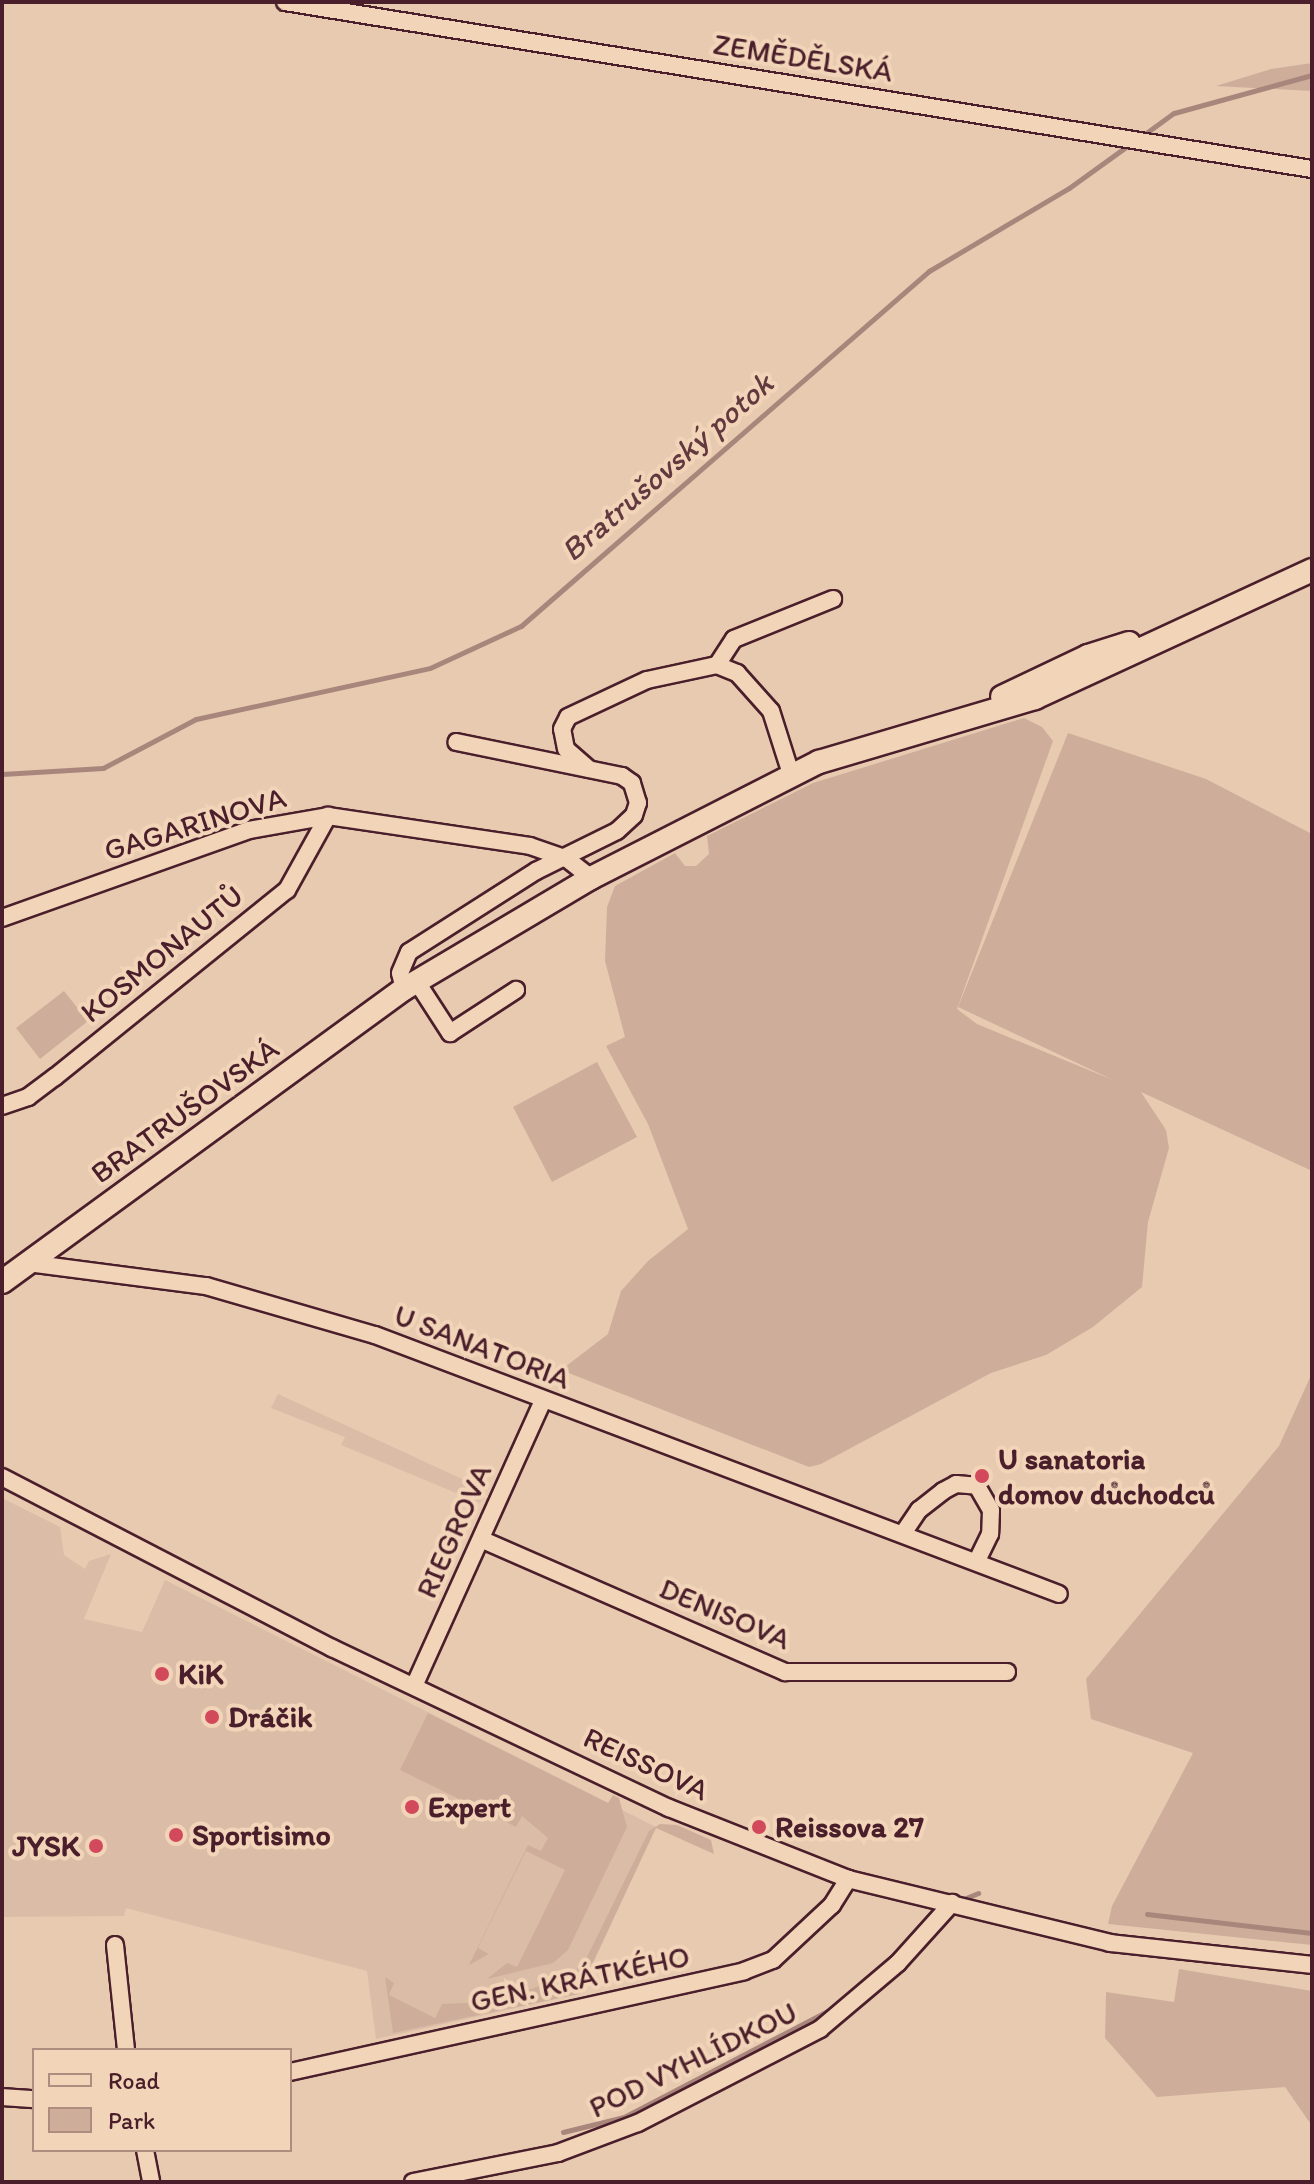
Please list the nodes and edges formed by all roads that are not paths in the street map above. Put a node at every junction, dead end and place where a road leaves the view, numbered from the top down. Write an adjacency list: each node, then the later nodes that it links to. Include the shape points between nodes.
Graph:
1 (285, 2): 2 (street, ZEMĚDĚLSKÁ)
2 (1312, 169)
3 (1312, 570): 8 (main road, BRATRUŠOVSKÁ, via 1035,698 856,748)
4 (833, 599): 5 (street, via 734,639)
5 (717, 665): 7 (street, via 647,680 568,717 562,729 566,749); 8 (street, via 737,673 771,711)
6 (456, 742): 7 (street)
7 (590, 770): 10 (street, via 632,783 638,803 617,831)
8 (791, 774): 11 (main road, BRATRUŠOVSKÁ)
9 (328, 816): 10 (street, GAGARINOVA, via 530,846); 12 (street, GAGARINOVA, via 249,830); 15 (street, KOSMONAUTŮ, via 287,890 55,1077 28,1097)
10 (567, 859): 11 (street, GAGARINOVA); 13 (street, via 536,871 409,952 400,973)
11 (591, 878): 13 (main road, BRATRUŠOVSKÁ)
12 (2, 918)
13 (411, 986): 14 (street, via 450,1033); 16 (main road, BRATRUŠOVSKÁ)
14 (516, 990)
15 (2, 1106)
16 (28, 1263): 17 (main road, BRATRUŠOVSKÁ); 18 (street, U SANATORIA, via 206,1286 375,1335)
17 (2, 1282)
18 (543, 1401): 20 (street, U SANATORIA); 21 (street, RIEGROVA)
19 (2, 1477): 25 (street, REISSOVA, via 332,1648)
20 (904, 1532): 22 (street, U SANATORIA); 22 (street, via 919,1510 943,1491 956,1484 977,1486 991,1510 990,1534)
21 (483, 1540): 24 (street, DENISOVA, via 785,1672); 25 (street, RIEGROVA)
22 (977, 1561): 23 (street, U SANATORIA)
23 (1059, 1594)
24 (1007, 1672)
25 (415, 1684): 26 (street, REISSOVA, via 669,1808)
26 (848, 1879): 27 (street, REISSOVA); 31 (street, GEN. KRÁTKÉHO, via 832,1905 773,1960 744,1971)
27 (952, 1903): 29 (street, REISSOVA, via 1110,1943); 36 (street, POD VYHLÍDKOU, via 898,1963 820,2029 638,2123 558,2153)
28 (115, 1945): 30 (street)
29 (1312, 1965)
30 (126, 2048)
31 (292, 2072)
32 (2, 2097): 33 (street)
33 (32, 2099)
34 (145, 2152): 35 (street)
35 (151, 2182)
36 (413, 2182)

